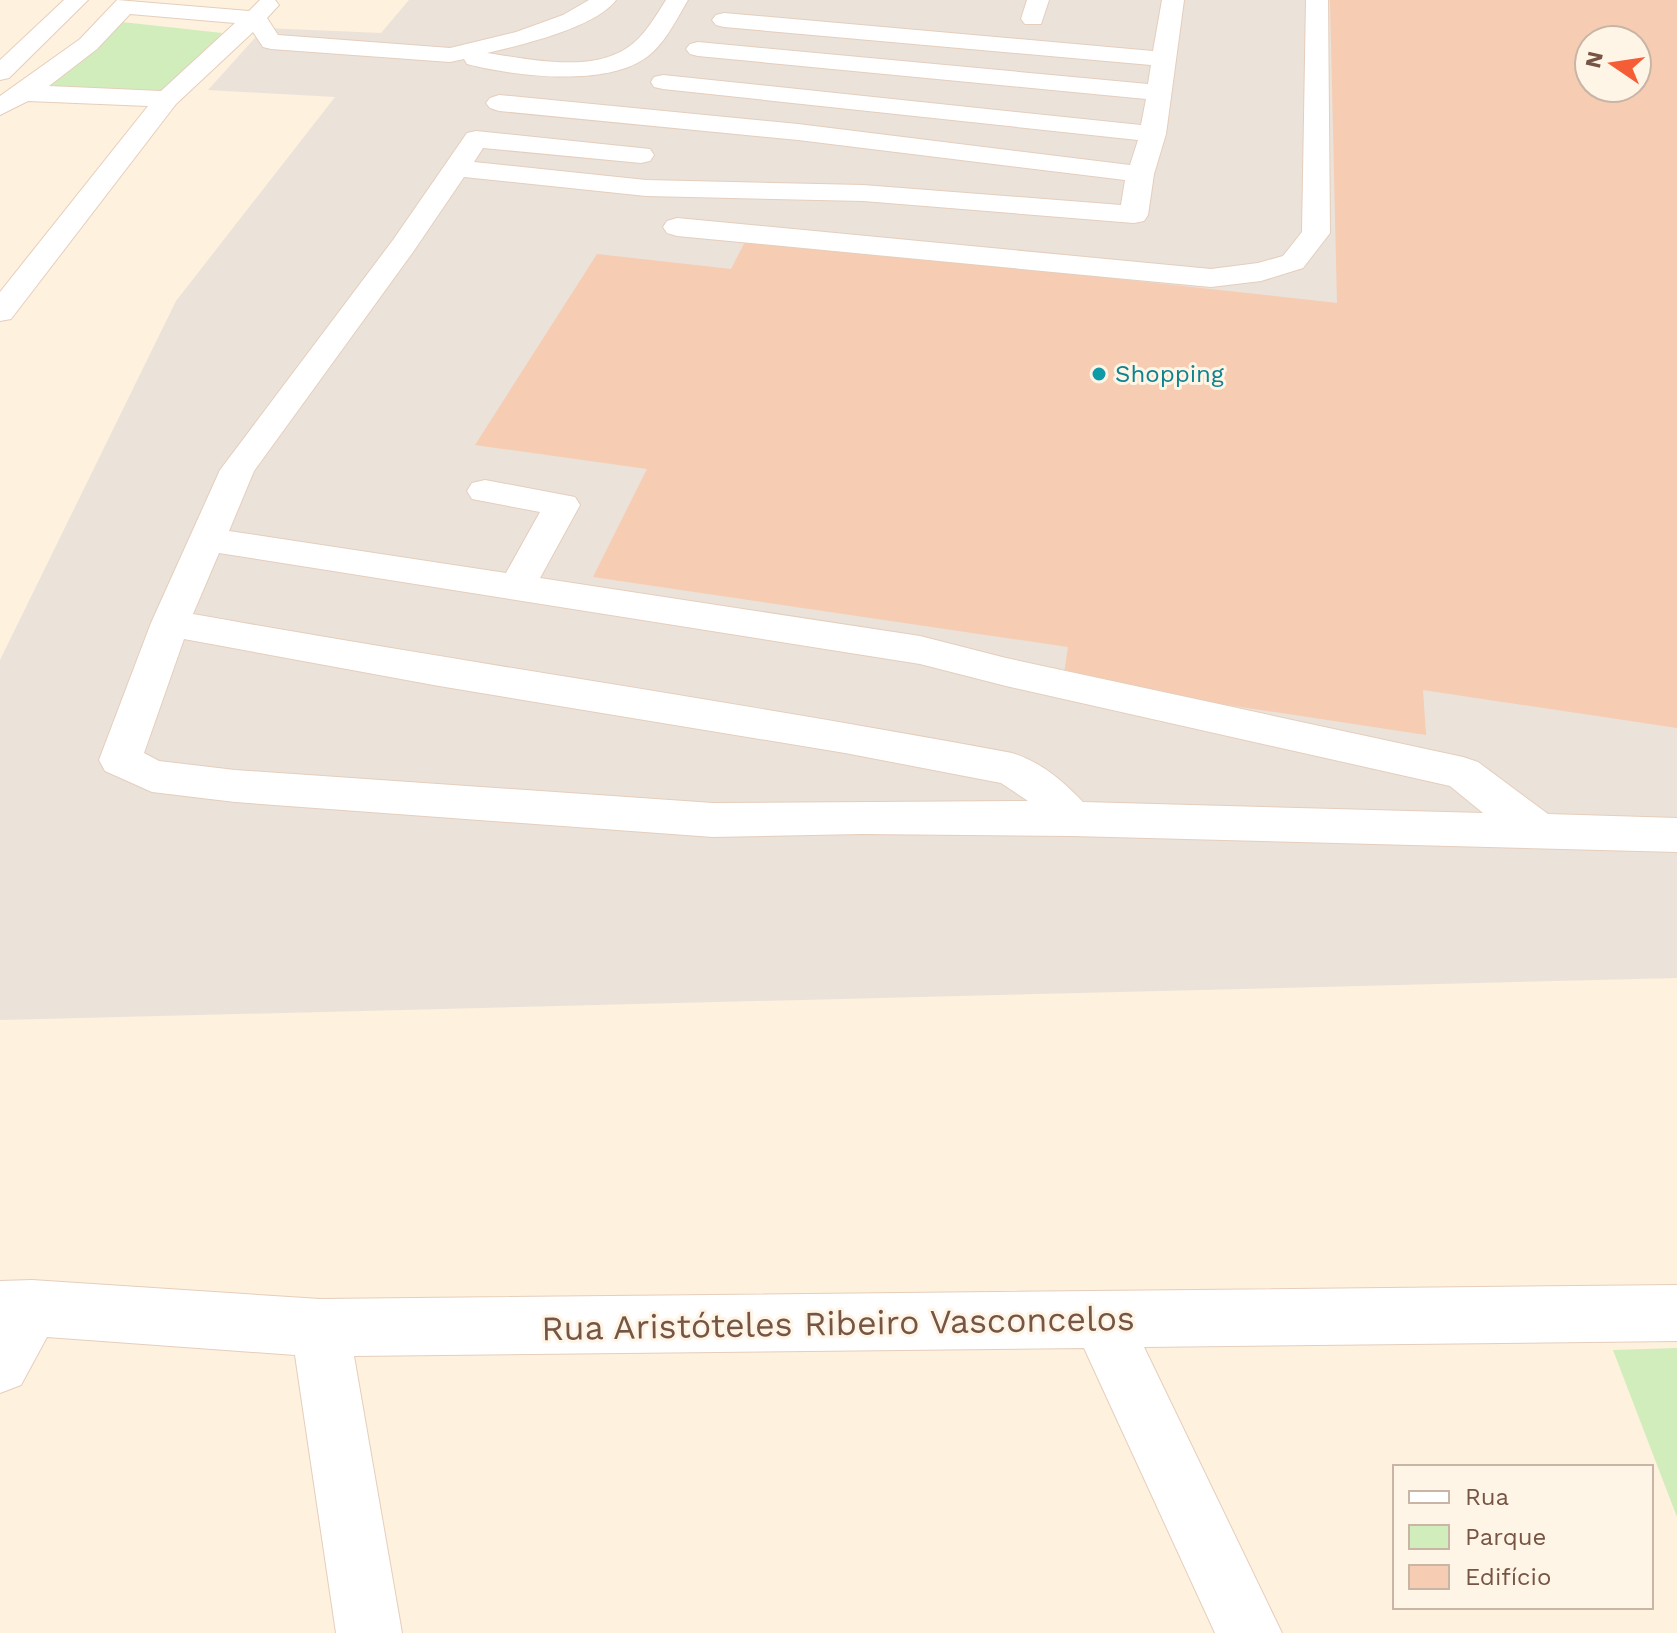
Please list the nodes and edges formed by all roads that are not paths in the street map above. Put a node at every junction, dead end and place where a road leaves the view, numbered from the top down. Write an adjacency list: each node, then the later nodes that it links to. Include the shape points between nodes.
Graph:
1 (77, 0): 13 (street)
2 (605, 0): 16 (street, via 571,20 524,37)
3 (677, 0): 16 (street, via 637,53 616,65 552,67)
4 (1173, 0): 12 (street)
5 (1317, 0): 29 (street, via 1316,233 1293,262 1211,278)
6 (127, 3): 7 (street); 20 (street, via 88,43)
7 (264, 9): 16 (street, via 271,42); 22 (street)
8 (1036, 10): 9 (street); 11 (street)
9 (1003, 16)
10 (724, 20): 12 (street)
11 (1060, 23)
12 (1159, 42): 21 (street)
13 (32, 43): 15 (street, via 10,45); 17 (street)
14 (698, 49): 21 (street)
15 (0, 52)
16 (441, 55): 18 (street)
17 (0, 73)
18 (411, 77)
19 (663, 82): 25 (street)
20 (24, 93): 22 (street); 24 (street)
21 (1159, 93): 25 (street)
22 (167, 99): 30 (street)
23 (499, 103): 28 (street, via 798,132)
24 (0, 107)
25 (1153, 134): 28 (street)
26 (641, 155): 27 (street, via 476,139)
27 (457, 168): 28 (street, via 646,188 863,193 1134,215); 32 (street, via 237,470)
28 (1140, 174)
29 (677, 227)
30 (0, 312)
31 (485, 491): 33 (street, via 562,505)
32 (206, 539): 33 (street); 34 (street)
33 (517, 586): 36 (street, via 920,650 1463,773)
34 (170, 623): 35 (street, via 1012,769 1047,792); 35 (street, via 120,760 152,776 713,820)
35 (1072, 819): 36 (street)
36 (1538, 831): 37 (street)
37 (1677, 835)
38 (16, 1309): 41 (street, Rua Aristóteles Ribeiro Vasconcelos); 42 (street)
39 (1677, 1313): 40 (street, Rua Aristóteles Ribeiro Vasconcelos)
40 (1101, 1320): 41 (street, Rua Aristóteles Ribeiro Vasconcelos); 44 (street)
41 (320, 1328): 43 (street)
42 (0, 1364)
43 (369, 1633)
44 (1249, 1633)

